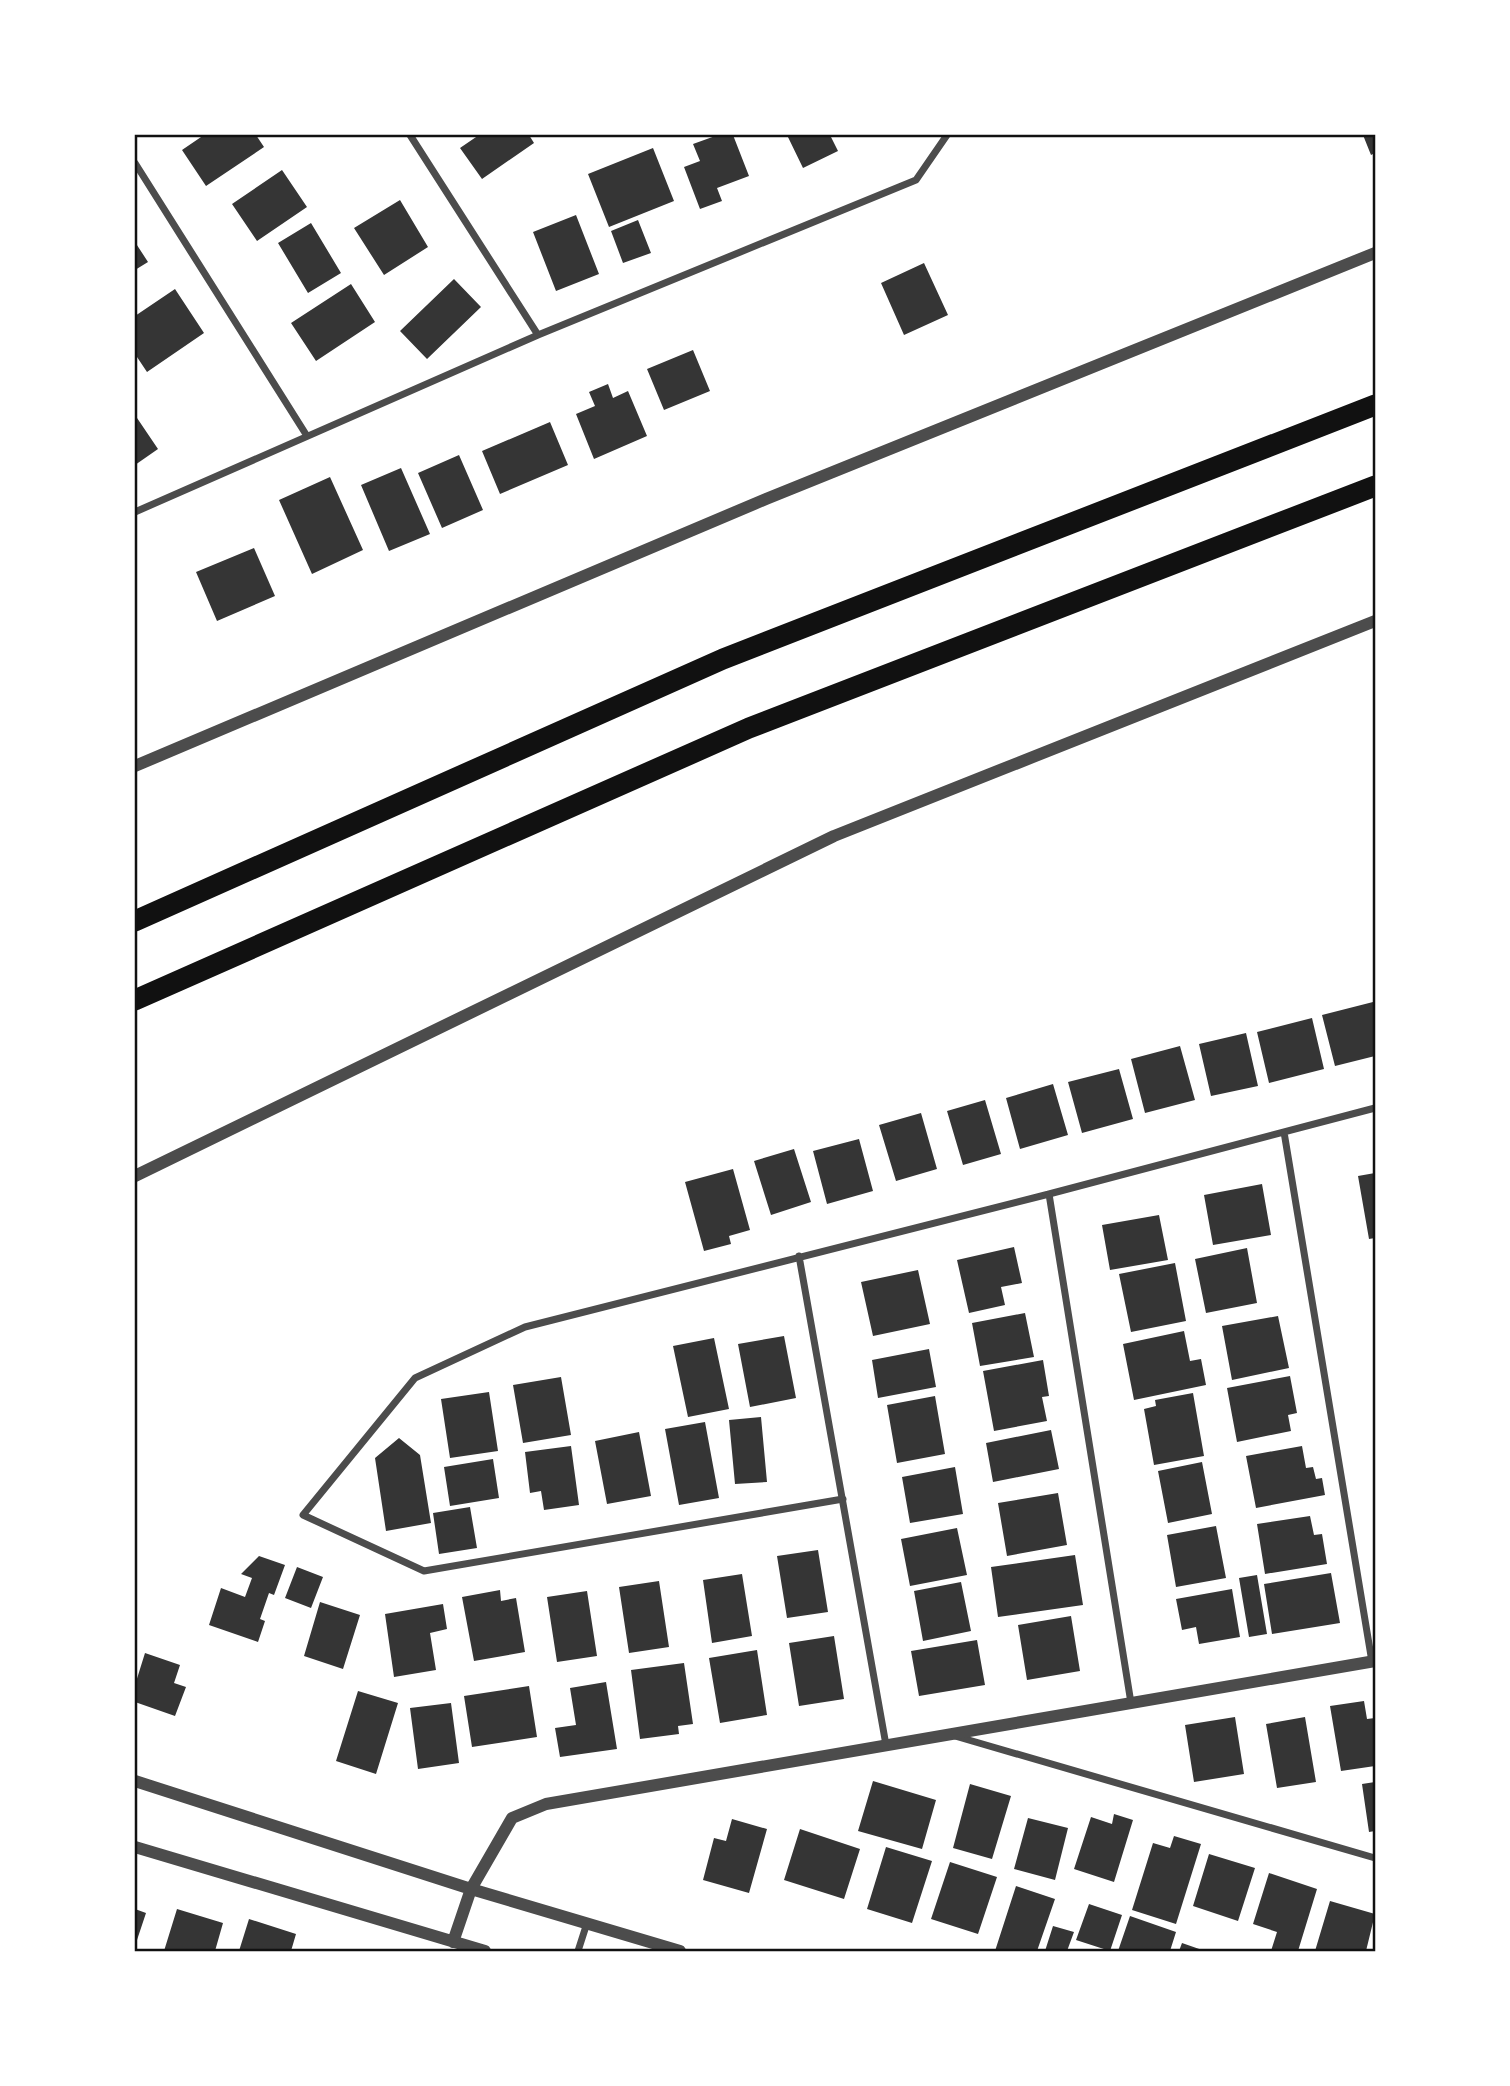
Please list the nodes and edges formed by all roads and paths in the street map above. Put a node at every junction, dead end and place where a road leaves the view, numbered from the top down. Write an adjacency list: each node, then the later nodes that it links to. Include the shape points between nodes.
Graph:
1 (411, 135): 5 (street)
2 (947, 135): 5 (street, via 916,180)
3 (135, 163): 7 (street)
4 (1375, 253): 11 (street, via 766,499)
5 (538, 335): 7 (street)
6 (1375, 405): 12 (highway, via 723,659)
7 (307, 436): 9 (street)
8 (1375, 486): 13 (highway, via 749,728)
9 (135, 512)
10 (1375, 621): 16 (street, via 834,836)
11 (135, 766)
12 (135, 921)
13 (135, 1000)
14 (1375, 1108): 15 (street)
15 (1284, 1132): 17 (street); 20 (street)
16 (135, 1176)
17 (1049, 1195): 18 (street); 21 (street)
18 (799, 1256): 19 (street); 19 (street, via 525,1326 415,1378 303,1516 424,1571)
19 (843, 1499): 23 (street)
20 (1373, 1661): 21 (street)
21 (1131, 1703): 22 (street)
22 (948, 1734): 23 (street); 26 (street)
23 (886, 1745): 27 (street, via 546,1804 512,1818)
24 (135, 1781): 27 (street)
25 (135, 1847): 29 (street)
26 (1375, 1858)
27 (471, 1889): 28 (street); 29 (street)
28 (587, 1923): 31 (street); 32 (street)
29 (453, 1942): 30 (street)
30 (485, 1951)
31 (578, 1951)
32 (680, 1951)

